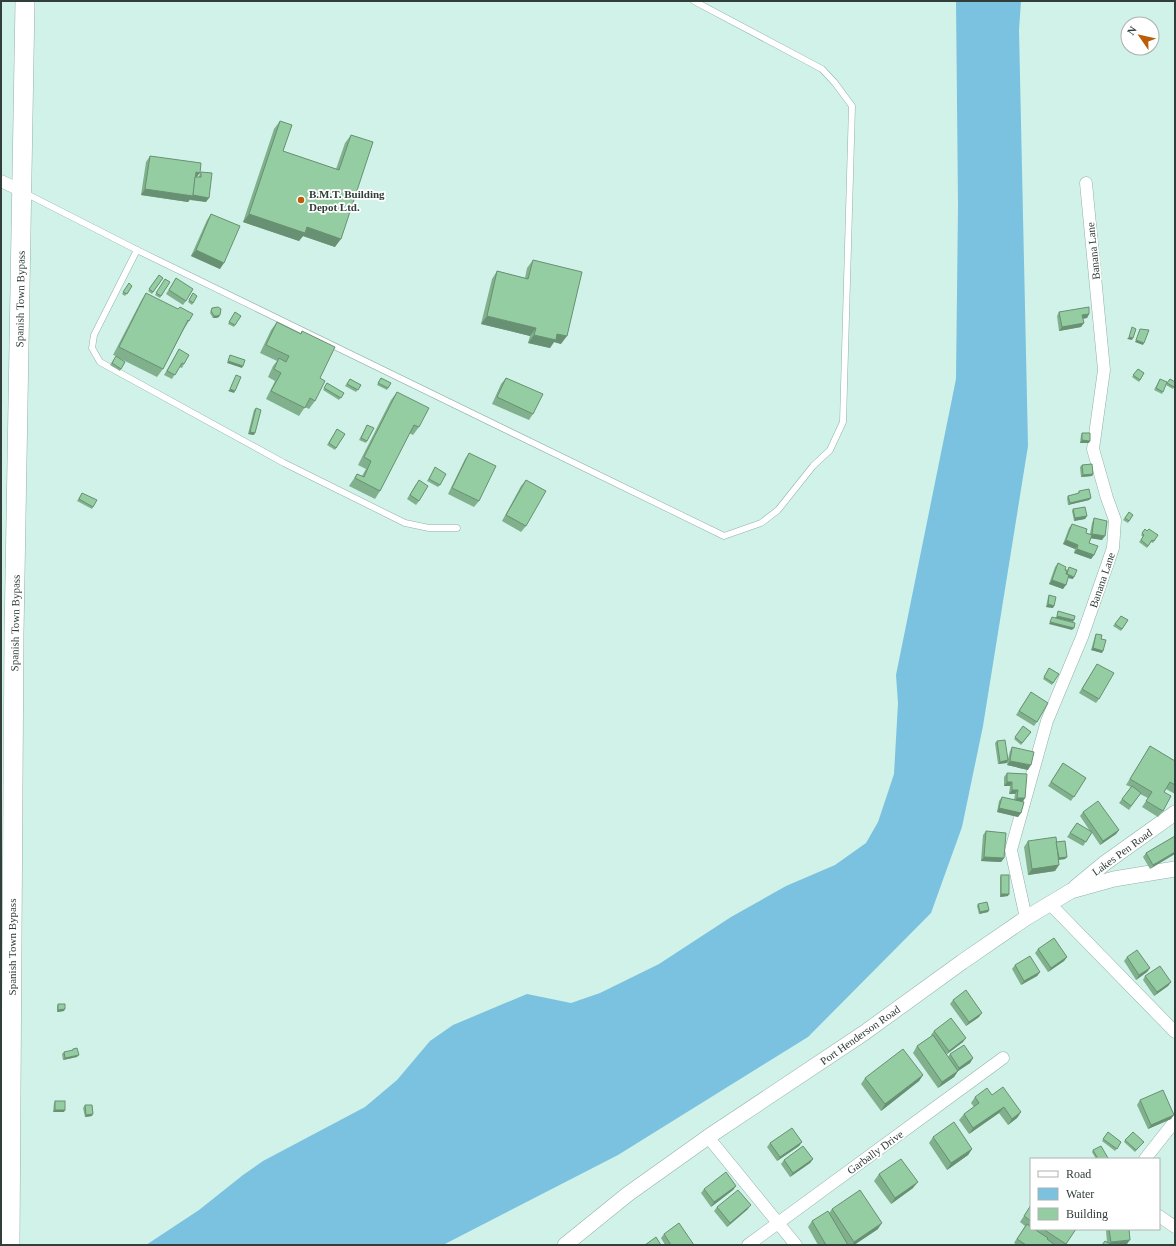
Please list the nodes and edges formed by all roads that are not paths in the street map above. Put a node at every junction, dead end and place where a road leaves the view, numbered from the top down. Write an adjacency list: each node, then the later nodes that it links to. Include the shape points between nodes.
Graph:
1 (25, 1): 5 (main road, Spanish Town Bypass)
2 (694, 1): 6 (lane, via 822,69 852,106 843,422 830,450 778,510 761,523 724,536)
3 (1, 181): 5 (street)
4 (1086, 183): 12 (street, Banana Lane, via 1104,370 1093,449 1115,520 1113,548 1082,637 1047,721 1011,850)
5 (22, 191): 6 (lane); 21 (main road, Spanish Town Bypass, via 11,635)
6 (137, 250): 7 (lane, via 94,335 92,348 100,362 284,463 405,523 429,528)
7 (457, 528)
8 (1175, 813): 10 (street, Lakes Pen Road)
9 (1175, 870): 10 (street, Port Henderson Road, via 1114,878)
10 (1071, 891): 11 (street, Port Henderson Road)
11 (1050, 904): 12 (street, Port Henderson Road); 13 (street)
12 (1026, 918): 16 (street, Port Henderson Road, via 864,1033)
13 (1175, 1032)
14 (1003, 1058): 19 (street, Garbally Drive)
15 (1175, 1121): 17 (street)
16 (708, 1137): 19 (street); 22 (street, Port Henderson Road, via 628,1194)
17 (1146, 1158)
18 (1160, 1217): 20 (street)
19 (778, 1223): 23 (street, Garbally Drive); 24 (street)
20 (1175, 1228)
21 (10, 1245)
22 (565, 1245)
23 (748, 1245)
24 (796, 1245)

